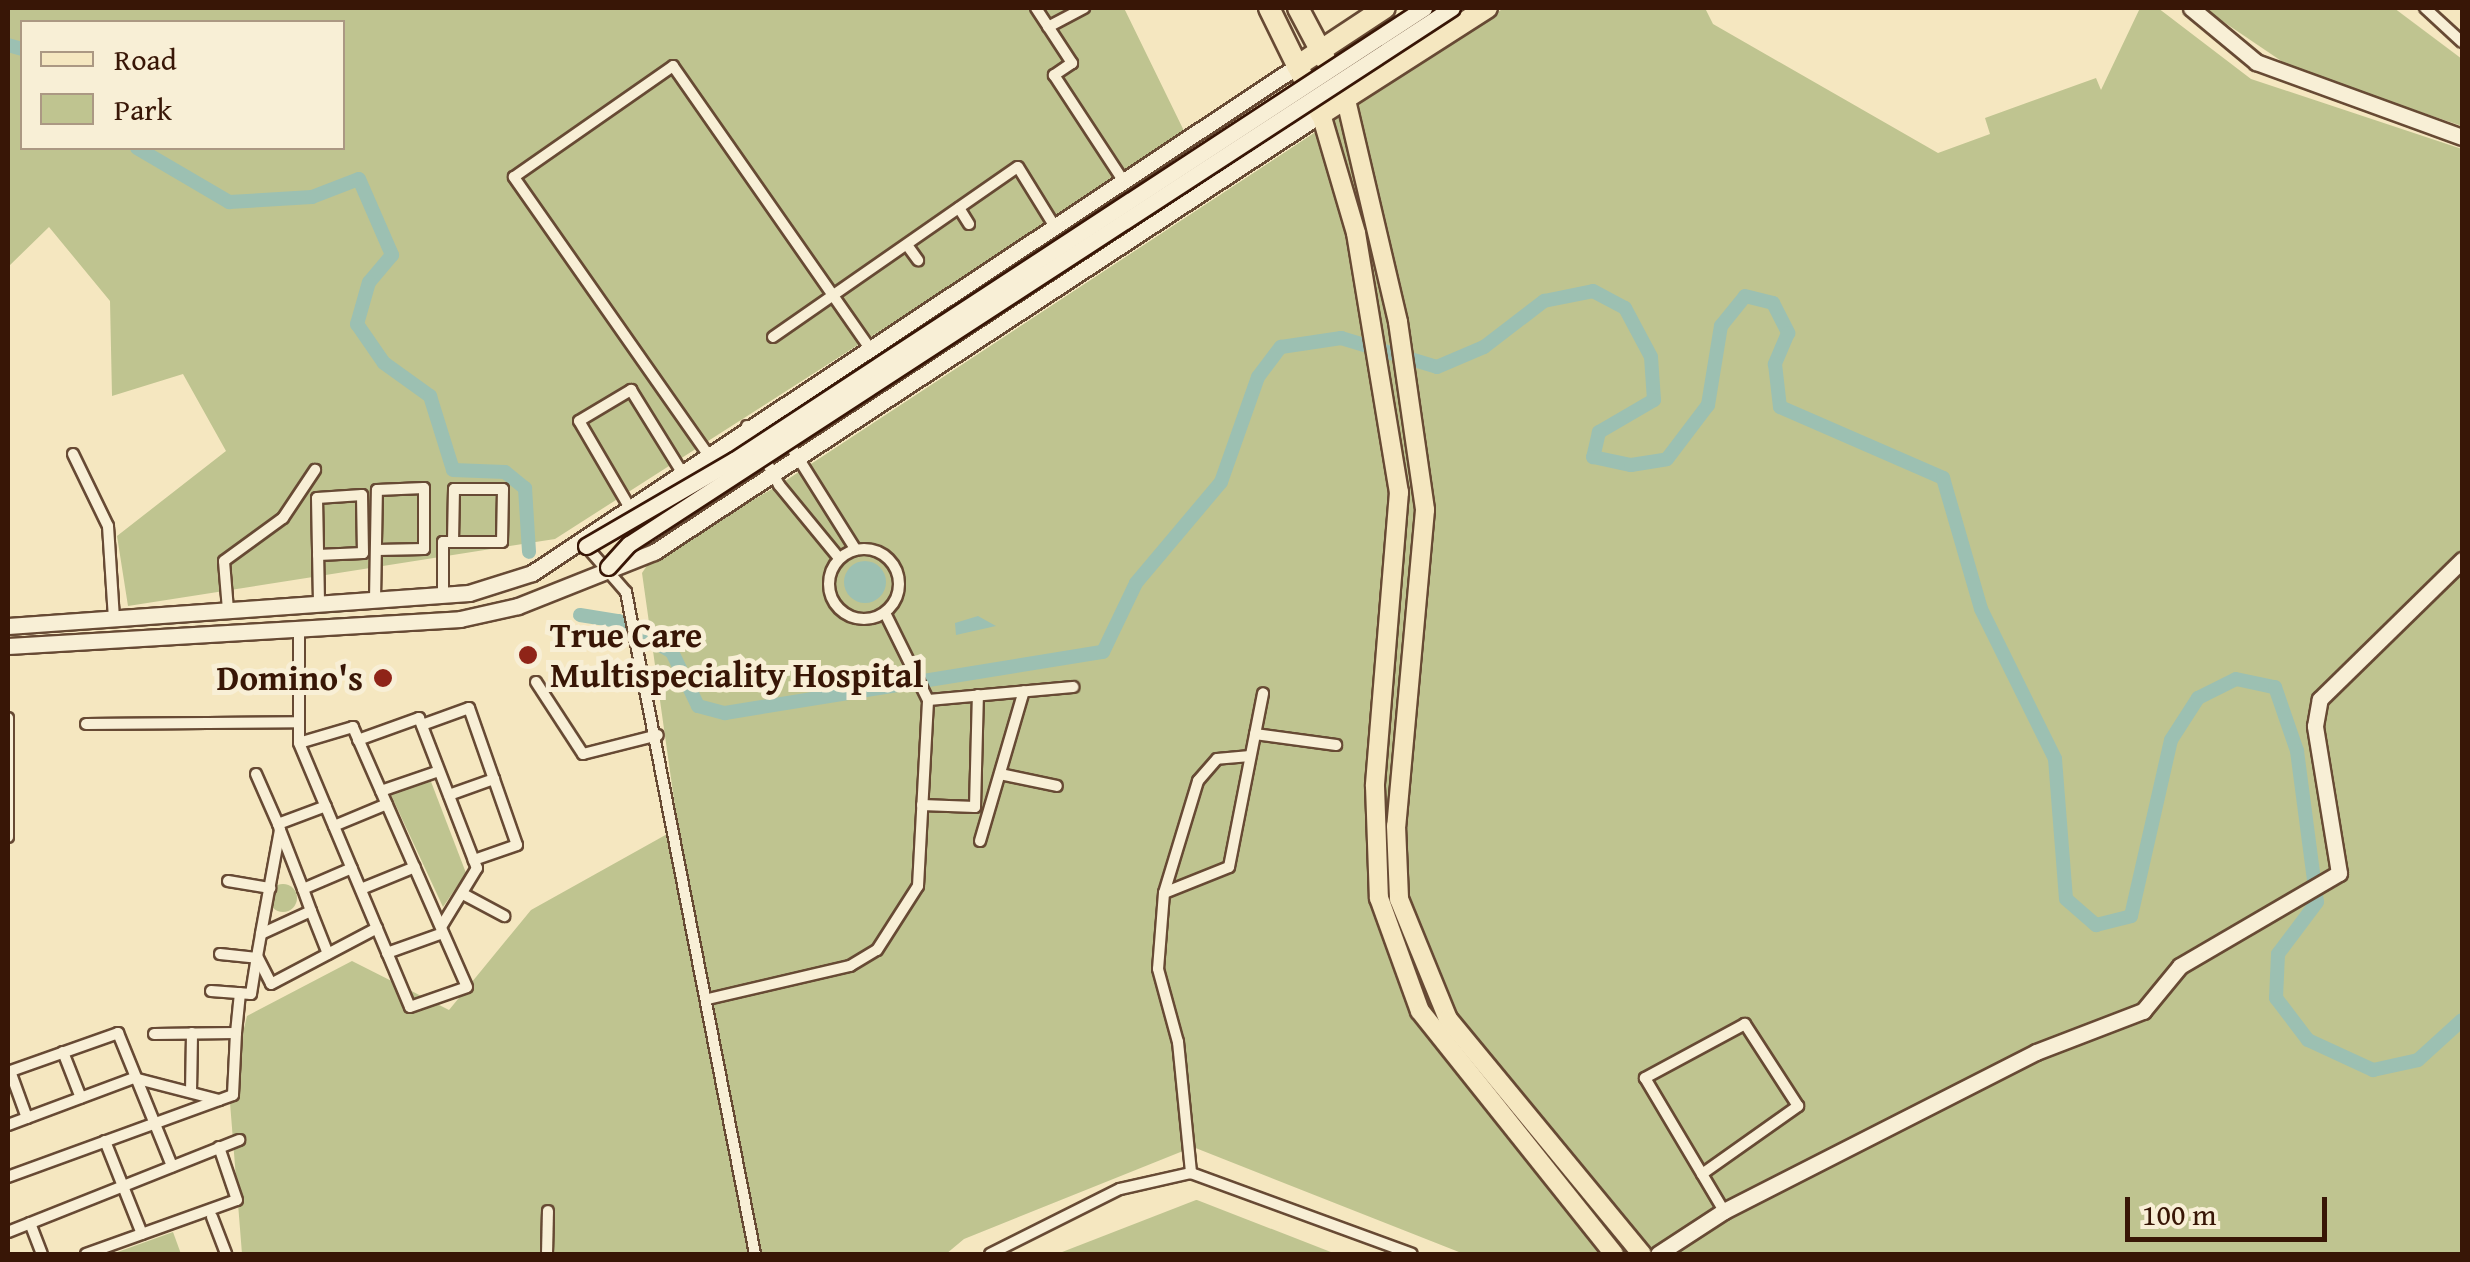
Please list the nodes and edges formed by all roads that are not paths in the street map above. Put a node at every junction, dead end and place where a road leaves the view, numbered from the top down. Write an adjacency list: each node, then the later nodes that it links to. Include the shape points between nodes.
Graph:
1 (1036, 8): 11 (street)
2 (1084, 8): 11 (street)
3 (1269, 8): 14 (highway)
4 (1298, 8): 13 (highway)
5 (1385, 8): 13 (highway)
6 (1424, 8): 37 (main road, bridge, via 734,460)
7 (1452, 8): 43 (main road, bridge, via 630,544)
8 (1487, 8): 15 (highway)
9 (2191, 8): 17 (main road, via 2256,62)
10 (2425, 8): 12 (street)
11 (1048, 27): 18 (street, via 1072,63 1054,74)
12 (2462, 42)
13 (1320, 50): 14 (highway); 15 (highway)
14 (1297, 66): 16 (highway); 18 (main road)
15 (1346, 100): 16 (highway); 141 (main road, via 1398,322 1425,510 1396,826 1400,899 1448,1019)
16 (1321, 114): 31 (main road); 140 (main road, via 1386,383 1401,532 1374,786 1378,898 1420,1011)
17 (2462, 137)
18 (1124, 182): 21 (main road)
19 (959, 208): 20 (street); 21 (street, via 1018,168); 22 (street)
20 (970, 224)
21 (1055, 227): 26 (main road)
22 (907, 244): 23 (street); 24 (street)
23 (918, 260)
24 (834, 295): 25 (street); 26 (street); 29 (street, via 672,66 514,177)
25 (773, 337)
26 (869, 347): 27 (main road)
27 (770, 412): 28 (main road); 31 (street)
28 (746, 426): 29 (main road); 34 (street)
29 (707, 452): 32 (main road)
30 (73, 454): 50 (street, via 108,526)
31 (799, 461): 34 (main road); 39 (street)
32 (680, 469): 35 (main road); 35 (street, via 631,390 579,420)
33 (315, 470): 48 (street, via 284,518 224,561)
34 (774, 477): 41 (street); 43 (main road, via 664,546)
35 (627, 502): 37 (main road)
36 (453, 542): 36 (street, via 454,489 503,489 502,542); 44 (street, via 443,542)
37 (586, 546): 43 (street); 44 (main road, via 504,584)
38 (376, 550): 38 (street, via 377,490 424,488 424,549); 45 (street)
39 (856, 550): 41 (street); 49 (street, via 884,555 898,572 898,595)
40 (318, 555): 40 (street, via 316,498 362,495 363,553); 46 (street)
41 (840, 558): 49 (street, via 828,579 833,602 851,618)
42 (2462, 560): 128 (main road, via 2320,699 2315,726 2339,872 2180,966 2143,1012 2036,1052)
43 (608, 568): 52 (main road, via 489,614); 64 (street, via 626,592)
44 (444, 595): 45 (main road)
45 (375, 600): 46 (main road)
46 (319, 604): 47 (main road)
47 (297, 606): 48 (main road); 52 (main road)
48 (228, 610): 50 (main road)
49 (885, 613): 59 (street)
50 (114, 619): 51 (main road)
51 (8, 626)
52 (299, 627): 53 (main road); 61 (street)
53 (8, 646)
54 (536, 682): 64 (street, via 583,754)
55 (1073, 687): 56 (street)
56 (1024, 691): 58 (street); 72 (street)
57 (1262, 693): 65 (street)
58 (978, 695): 59 (street); 80 (street)
59 (928, 700): 79 (street)
60 (8, 718): 84 (street)
61 (299, 722): 62 (street); 67 (street)
62 (86, 724)
63 (422, 725): 66 (street, via 419,718); 70 (street); 73 (street, via 469,708)
64 (658, 734): 106 (street)
65 (1255, 734): 68 (street); 69 (street)
66 (358, 740): 67 (street, via 353,727); 75 (street)
67 (299, 743): 78 (street)
68 (1336, 746)
69 (1250, 756): 93 (street, via 1217,759 1198,781); 93 (street, via 1229,867)
70 (440, 770): 75 (street); 76 (street)
71 (256, 774): 83 (street)
72 (1000, 774): 74 (street); 81 (street)
73 (494, 779): 76 (street); 86 (street, via 517,845)
74 (1057, 786)
75 (381, 791): 77 (street)
76 (449, 795): 86 (street)
77 (386, 804): 82 (street); 87 (street)
78 (326, 806): 82 (street); 83 (street)
79 (922, 806): 80 (street); 106 (street, via 918,886 877,950 819,979)
80 (975, 808): 81 (street)
81 (990, 808): 85 (street)
82 (334, 826): 88 (street)
83 (279, 827): 90 (street); 91 (street)
84 (8, 837)
85 (980, 841)
86 (474, 860): 94 (street)
87 (414, 867): 92 (street); 98 (street)
88 (352, 868): 91 (street); 92 (street)
89 (228, 882): 90 (street)
90 (270, 888): 99 (street)
91 (303, 889): 95 (street)
92 (361, 890): 97 (street)
93 (1164, 893): 123 (street, via 1158,970 1178,1042)
94 (463, 894): 96 (street); 98 (street)
95 (311, 911): 99 (street); 102 (street)
96 (504, 916)
97 (377, 928): 100 (street); 102 (street)
98 (442, 930): 100 (street); 100 (street, via 467,987 410,1007)
99 (261, 934): 103 (street)
100 (387, 953)
101 (220, 954): 103 (street)
102 (328, 954): 103 (street, via 272,984)
103 (257, 957): 105 (street, via 252,994)
104 (211, 991): 105 (street)
105 (240, 993): 107 (street)
106 (708, 999): 137 (street)
107 (236, 1033): 109 (street); 115 (street, via 233,1094)
108 (154, 1034): 109 (street)
109 (192, 1034): 113 (street)
110 (63, 1052): 111 (street); 112 (street, via 118,1033); 114 (street)
111 (9, 1071): 116 (street)
112 (134, 1078): 113 (street); 114 (street); 117 (street)
113 (191, 1092): 115 (street)
114 (80, 1098): 116 (street)
115 (219, 1100): 117 (street)
116 (27, 1118): 118 (street)
117 (154, 1124): 120 (street); 122 (street)
118 (8, 1125)
119 (240, 1140): 121 (street)
120 (105, 1142): 125 (street); 126 (street)
121 (220, 1147): 122 (street); 132 (street, via 237,1200)
122 (172, 1166): 126 (street)
123 (1192, 1173): 138 (street, via 1120,1190); 139 (street)
124 (1702, 1174): 124 (street, via 1645,1078 1745,1024 1798,1106); 128 (street)
125 (8, 1177)
126 (123, 1186): 130 (street); 132 (street)
127 (548, 1211): 136 (street)
128 (1724, 1211): 142 (main road)
129 (212, 1218): 135 (street)
130 (30, 1223): 131 (street); 133 (street)
131 (8, 1232)
132 (142, 1234): 134 (street)
133 (42, 1254)
134 (86, 1254)
135 (226, 1254)
136 (548, 1254)
137 (755, 1254)
138 (990, 1254)
139 (1412, 1254)
140 (1614, 1254)
141 (1642, 1254)
142 (1658, 1254)

